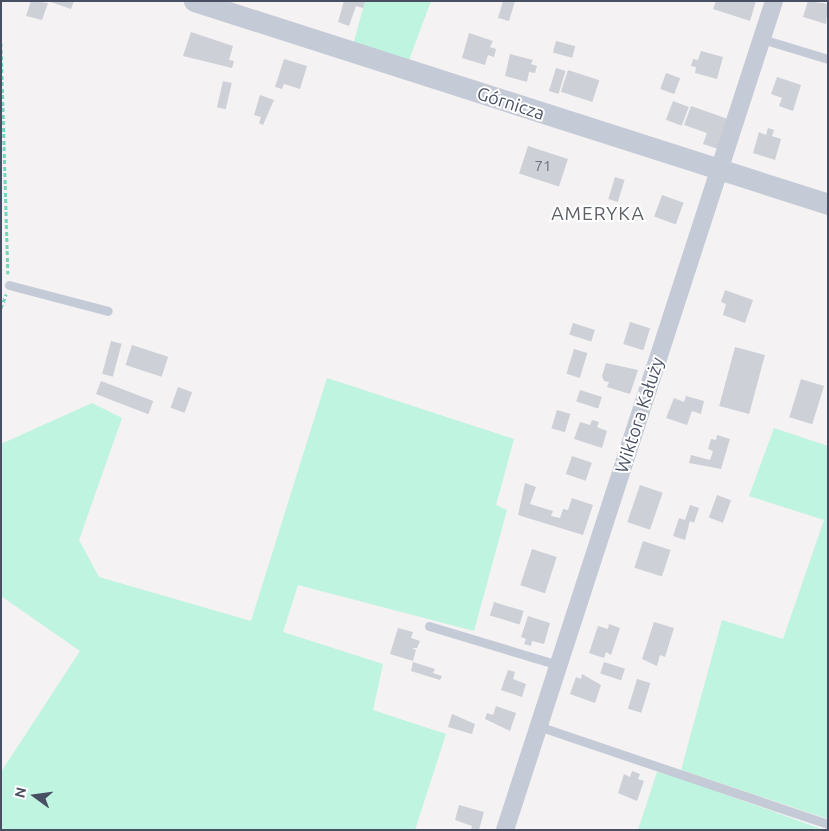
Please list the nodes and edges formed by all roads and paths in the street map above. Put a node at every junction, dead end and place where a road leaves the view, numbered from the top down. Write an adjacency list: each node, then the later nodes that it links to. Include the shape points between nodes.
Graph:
1 (194, 1): 6 (street, Górnicza)
2 (774, 1): 3 (street, Wiktora Kałuży)
3 (762, 39): 5 (lane); 6 (street, Wiktora Kałuży)
4 (1, 43): 8 (path)
5 (828, 59)
6 (719, 171): 7 (street, Górnicza); 12 (street, Wiktora Kałuży)
7 (828, 204)
8 (9, 285): 9 (path); 10 (lane)
9 (1, 308)
10 (108, 311)
11 (429, 626): 12 (lane)
12 (558, 665): 13 (street, Wiktora Kałuży)
13 (538, 726): 14 (lane); 15 (street, Wiktora Kałuży)
14 (828, 824)
15 (504, 830)

